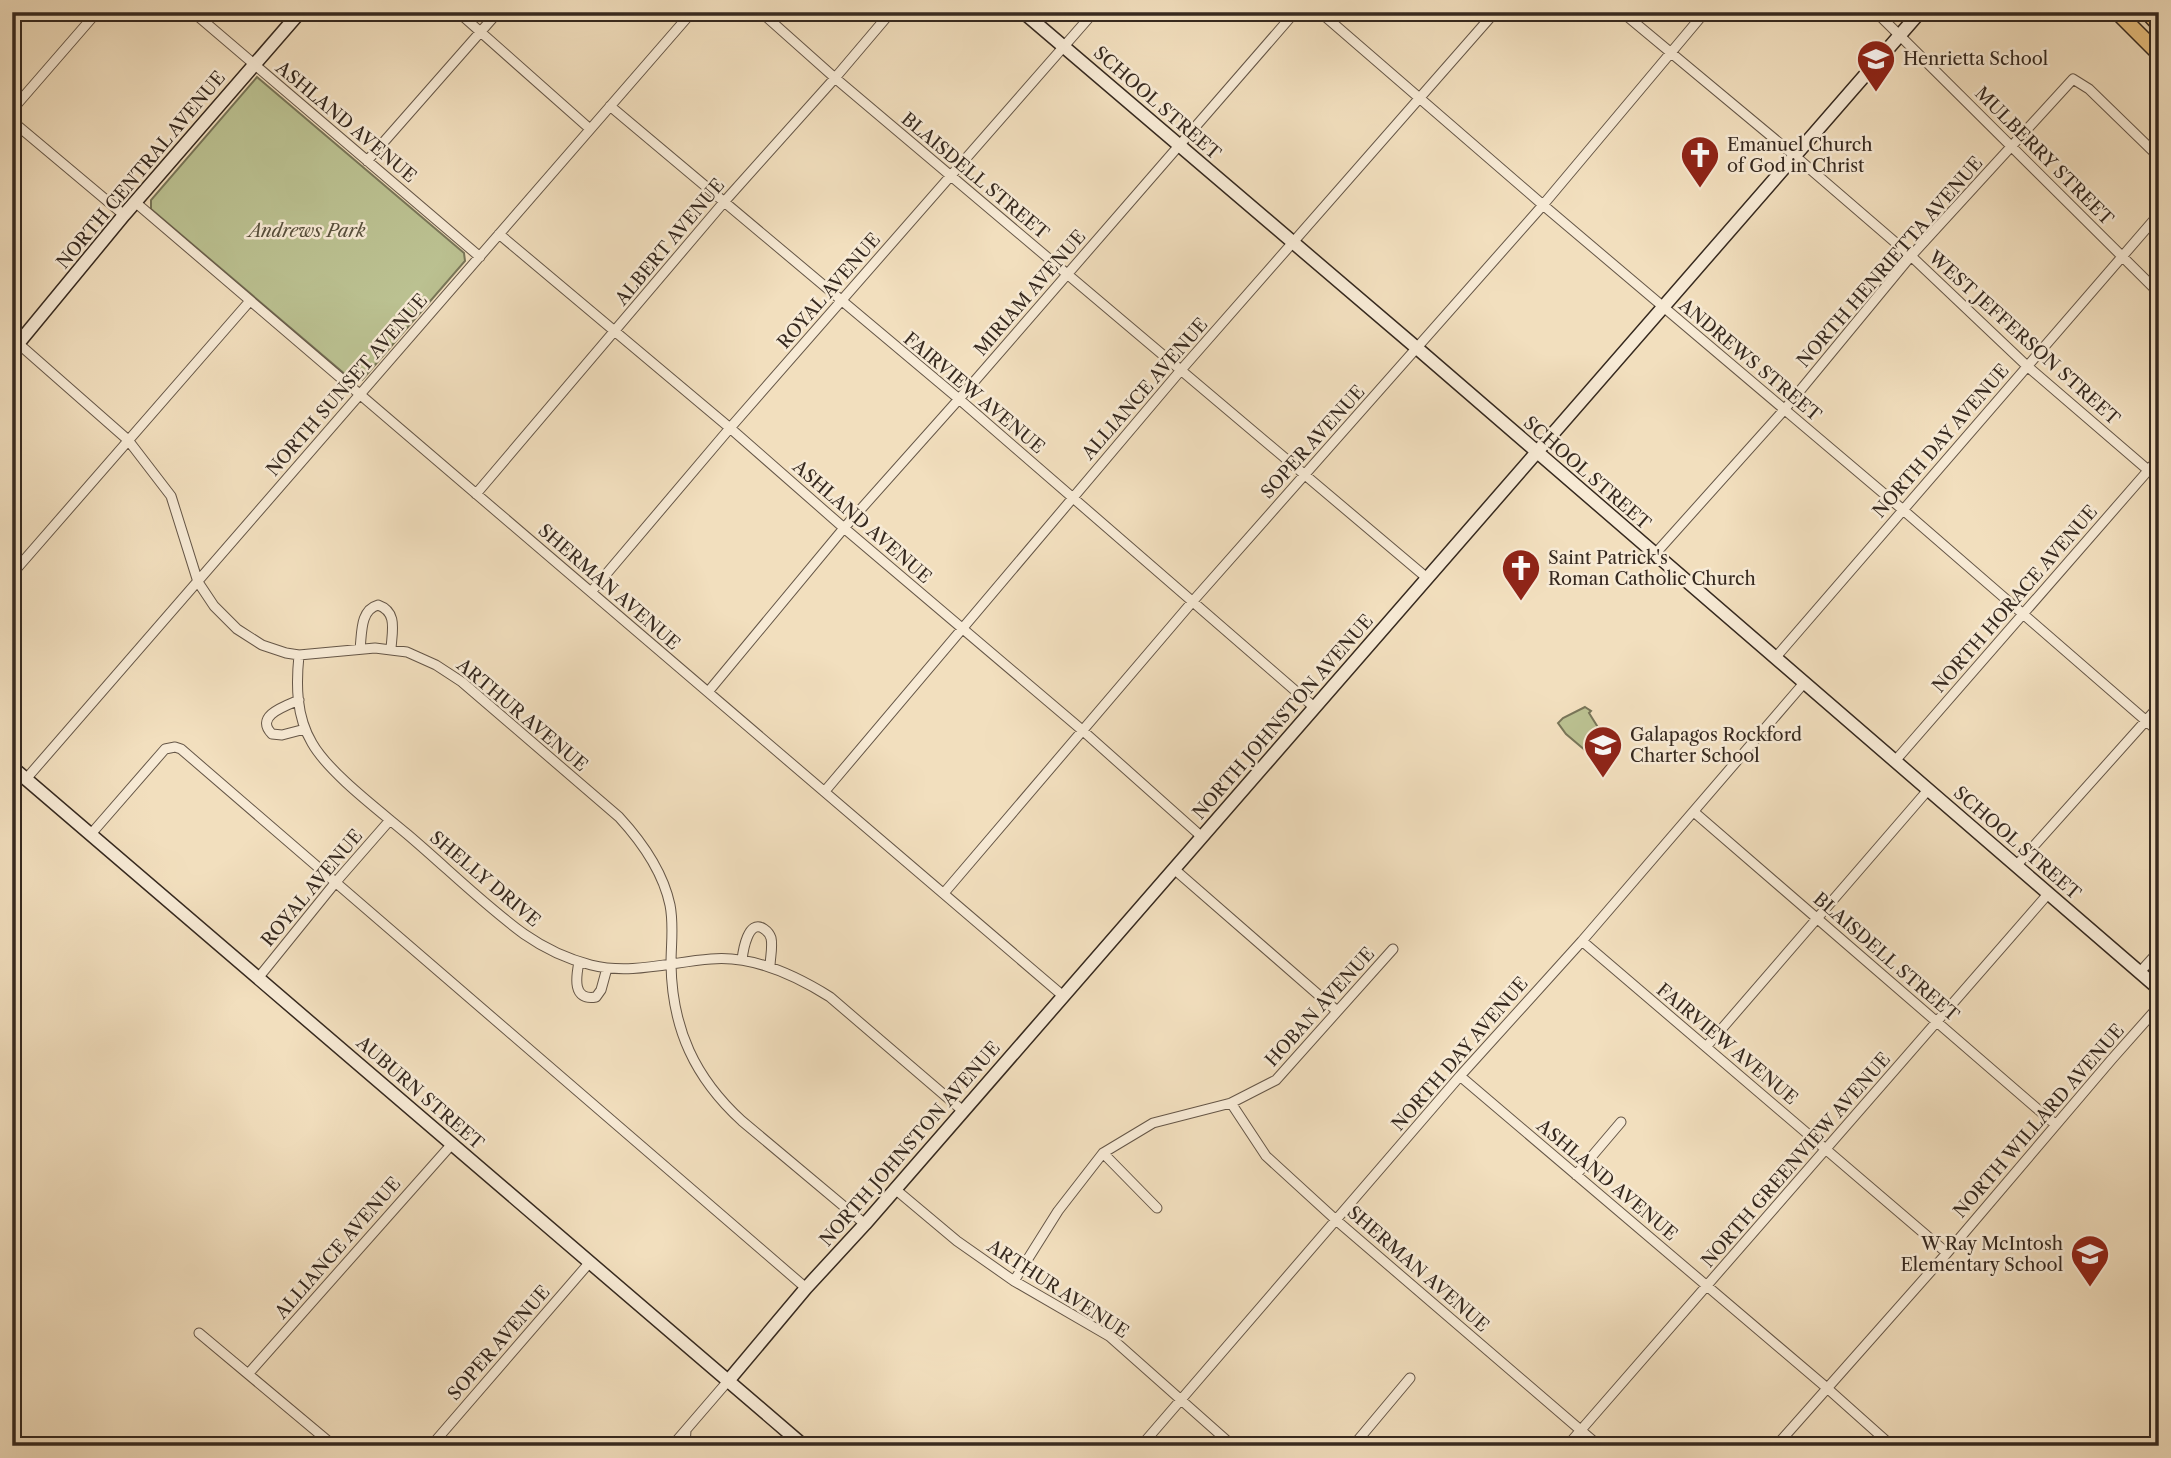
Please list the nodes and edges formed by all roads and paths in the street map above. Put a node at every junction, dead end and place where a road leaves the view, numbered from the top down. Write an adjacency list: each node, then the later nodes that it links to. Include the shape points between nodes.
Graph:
1 (97, 12): 30 (street)
2 (192, 12): 26 (street, ASHLAND AVENUE)
3 (300, 12): 26 (main road, NORTH CENTRAL AVENUE)
4 (458, 12): 21 (street)
5 (499, 12): 21 (street)
6 (692, 12): 29 (street, NORTH SUNSET AVENUE)
7 (761, 12): 27 (street, BLAISDELL STREET)
8 (891, 12): 27 (street, ALBERT AVENUE)
9 (1023, 12): 23 (main road, SCHOOL STREET)
10 (1094, 12): 23 (street, ROYAL AVENUE)
11 (1295, 12): 33 (street, MIRIAM AVENUE)
12 (1320, 12): 28 (street, ANDREWS STREET)
13 (1495, 12): 28 (street, ALLIANCE AVENUE)
14 (1622, 12): 24 (street, WEST JEFFERSON STREET)
15 (1705, 12): 24 (street, SOPER AVENUE)
16 (1876, 12): 22 (street, MULBERRY STREET)
17 (1920, 12): 22 (main road, NORTH JOHNSTON AVENUE)
18 (2117, 12): 25 (main road)
19 (2147, 12): 20 (main road)
20 (2159, 25)
21 (481, 32): 32 (street); 37 (street)
22 (1900, 35): 34 (street, MULBERRY STREET); 35 (main road, NORTH JOHNSTON AVENUE)
23 (1064, 47): 33 (main road, SCHOOL STREET); 38 (street, ROYAL AVENUE)
24 (1670, 53): 35 (street, WEST JEFFERSON STREET); 41 (street, SOPER AVENUE)
25 (2159, 54)
26 (254, 64): 37 (street, ASHLAND AVENUE); 39 (main road, NORTH CENTRAL AVENUE)
27 (835, 78): 38 (street, BLAISDELL STREET); 40 (street, ALBERT AVENUE)
28 (1420, 99): 41 (street, ANDREWS STREET); 45 (street, ALLIANCE AVENUE)
29 (610, 106): 32 (street, NORTH SUNSET AVENUE); 40 (street, FAIRVIEW AVENUE)
30 (12, 110)
31 (12, 121): 43 (street)
32 (590, 129): 44 (street, NORTH SUNSET AVENUE)
33 (1179, 145): 45 (main road, SCHOOL STREET); 49 (street, MIRIAM AVENUE)
34 (2010, 146): 36 (street, NORTH HENRIETTA AVENUE, via 2073,79); 46 (street, MULBERRY STREET); 47 (street, NORTH HENRIETTA AVENUE)
35 (1795, 156): 47 (street, WEST JEFFERSON STREET); 53 (main road, NORTH JOHNSTON AVENUE)
36 (2159, 157)
37 (367, 161): 48 (street, ASHLAND AVENUE)
38 (950, 176): 49 (street, BLAISDELL STREET); 52 (street, ROYAL AVENUE)
39 (135, 202): 43 (main road, NORTH CENTRAL AVENUE); 51 (street, SHERMAN AVENUE)
40 (724, 202): 52 (street, FAIRVIEW AVENUE); 54 (street, ALBERT AVENUE)
41 (1544, 205): 53 (street, ANDREWS STREET); 56 (street, SOPER AVENUE)
42 (2159, 214): 46 (street, NORTH DAY AVENUE)
43 (124, 215): 55 (main road, NORTH CENTRAL AVENUE)
44 (499, 234): 48 (street, NORTH SUNSET AVENUE); 54 (street, ASHLAND AVENUE)
45 (1293, 244): 56 (main road, SCHOOL STREET); 58 (street, ALLIANCE AVENUE)
46 (2122, 255): 50 (street, MULBERRY STREET); 57 (street, NORTH DAY AVENUE)
47 (1911, 256): 57 (street, WEST JEFFERSON STREET); 61 (street, NORTH HENRIETTA AVENUE)
48 (480, 257): 59 (street, NORTH SUNSET AVENUE)
49 (1067, 274): 58 (street, BLAISDELL STREET); 60 (street, MIRIAM AVENUE)
50 (2159, 293)
51 (249, 302): 59 (street, SHERMAN AVENUE); 63 (street)
52 (841, 302): 60 (street, FAIRVIEW AVENUE); 62 (street, ROYAL AVENUE)
53 (1665, 307): 61 (street, ANDREWS STREET); 64 (main road, NORTH JOHNSTON AVENUE)
54 (614, 332): 62 (street, ASHLAND AVENUE); 68 (street, ALBERT AVENUE)
55 (14, 344): 63 (street, ARTHUR AVENUE)
56 (1418, 349): 64 (main road, SCHOOL STREET); 67 (street, SOPER AVENUE)
57 (2027, 366): 66 (street, WEST JEFFERSON STREET); 70 (street, NORTH DAY AVENUE)
58 (1181, 370): 67 (street, BLAISDELL STREET); 69 (street, ALLIANCE AVENUE)
59 (361, 394): 68 (street, SHERMAN AVENUE); 75 (street, NORTH SUNSET AVENUE)
60 (959, 400): 69 (street, FAIRVIEW AVENUE); 71 (street, MIRIAM AVENUE)
61 (1784, 410): 70 (street, ANDREWS STREET); 72 (street, NORTH HENRIETTA AVENUE)
62 (730, 428): 71 (street, ASHLAND AVENUE); 76 (street, ROYAL AVENUE)
63 (128, 440): 73 (street); 75 (street, ARTHUR AVENUE, via 172,496)
64 (1537, 452): 72 (main road, SCHOOL STREET); 74 (main road, NORTH JOHNSTON AVENUE)
65 (2159, 458): 66 (street, NORTH HORACE AVENUE)
66 (2148, 470): 78 (street, NORTH HORACE AVENUE)
67 (1303, 475): 74 (street, BLAISDELL STREET); 77 (street, SOPER AVENUE)
68 (476, 494): 76 (street, SHERMAN AVENUE)
69 (1072, 498): 77 (street, FAIRVIEW AVENUE); 79 (street, ALLIANCE AVENUE)
70 (1902, 509): 78 (street, ANDREWS STREET); 83 (street, NORTH DAY AVENUE)
71 (844, 528): 79 (street, ASHLAND AVENUE); 85 (street, MIRIAM AVENUE)
72 (1655, 554): 83 (main road, SCHOOL STREET)
73 (12, 573)
74 (1427, 578): 88 (main road, NORTH JOHNSTON AVENUE)
75 (198, 582): 82 (street, ARTHUR AVENUE, via 237,629 262,645); 95 (street, NORTH SUNSET AVENUE)
76 (590, 592): 85 (street, SHERMAN AVENUE)
77 (1193, 601): 88 (street, FAIRVIEW AVENUE); 91 (street, SOPER AVENUE)
78 (2022, 614): 89 (street, ANDREWS STREET); 93 (street, NORTH HORACE AVENUE)
79 (961, 629): 91 (street, ASHLAND AVENUE); 97 (street, ALLIANCE AVENUE)
80 (360, 649): 81 (street, ARTHUR AVENUE); 81 (street, via 367,612 377,604 393,619); 82 (street, ARTHUR AVENUE)
81 (391, 649): 113 (street, ARTHUR AVENUE, via 407,652 456,678 634,832 659,874 669,904)
82 (299, 656): 86 (street, SHELLY DRIVE)
83 (1776, 657): 84 (main road, SCHOOL STREET)
84 (1804, 683): 93 (main road, SCHOOL STREET); 98 (street, NORTH DAY AVENUE)
85 (708, 692): 97 (street, SHERMAN AVENUE)
86 (299, 700): 90 (street, SHELLY DRIVE); 90 (street, via 270,715 267,728 282,735)
87 (2159, 706): 89 (street)
88 (1314, 707): 101 (main road, NORTH JOHNSTON AVENUE)
89 (2146, 722): 92 (street, ANDREWS STREET); 102 (street)
90 (305, 729): 99 (street, SHELLY DRIVE, via 326,762)
91 (1082, 730): 101 (street, ASHLAND AVENUE); 105 (street, SOPER AVENUE)
92 (2159, 732)
93 (1895, 761): 96 (main road, SCHOOL STREET)
94 (12, 767): 95 (main road, AUBURN STREET)
95 (26, 779): 100 (main road, AUBURN STREET)
96 (1928, 790): 102 (main road, SCHOOL STREET); 107 (street)
97 (825, 791): 105 (street, SHERMAN AVENUE)
98 (1694, 813): 107 (street, BLAISDELL STREET); 108 (street, NORTH DAY AVENUE)
99 (390, 820): 104 (street, ROYAL AVENUE); 112 (street, SHELLY DRIVE, via 525,934)
100 (91, 834): 104 (street, via 159,754 175,747); 117 (main road, AUBURN STREET)
101 (1202, 837): 103 (main road, NORTH JOHNSTON AVENUE)
102 (2016, 866): 106 (main road, SCHOOL STREET)
103 (1174, 869): 119 (main road, NORTH JOHNSTON AVENUE); 121 (street)
104 (335, 883): 117 (street, ROYAL AVENUE); 141 (street)
105 (944, 893): 119 (street, SHERMAN AVENUE)
106 (2048, 894): 116 (main road, SCHOOL STREET); 122 (street, NORTH GREENVIEW AVENUE)
107 (1817, 918): 122 (street, BLAISDELL STREET); 123 (street)
108 (1582, 941): 123 (street, FAIRVIEW AVENUE); 124 (street, NORTH DAY AVENUE)
109 (1393, 949): 121 (street, HOBAN AVENUE)
110 (2159, 951): 116 (street)
111 (741, 960): 113 (street, SHELLY DRIVE, via 714,958); 114 (street, SHELLY DRIVE); 114 (street, via 747,937 760,927 771,939)
112 (579, 962): 115 (street, SHELLY DRIVE); 115 (street, via 578,990 589,998 601,990)
113 (671, 965): 115 (street, SHELLY DRIVE); 136 (street, ARTHUR AVENUE, via 683,1033 708,1085 742,1121)
114 (769, 967): 126 (street, SHELLY DRIVE, via 830,997)
115 (607, 968)
116 (2140, 972): 118 (main road, SCHOOL STREET)
117 (259, 977): 129 (main road, AUBURN STREET)
118 (2159, 989)
119 (1062, 995): 126 (main road, NORTH JOHNSTON AVENUE)
120 (2159, 1006): 128 (street, NORTH WILLARD AVENUE)
121 (1338, 1011): 125 (street, HOBAN AVENUE, via 1276,1080)
122 (1937, 1022): 128 (street, BLAISDELL STREET); 130 (street, NORTH GREENVIEW AVENUE)
123 (1706, 1047): 130 (street, FAIRVIEW AVENUE)
124 (1460, 1076): 132 (street, ASHLAND AVENUE); 135 (street, NORTH DAY AVENUE)
125 (1231, 1103): 131 (street, HOBAN AVENUE, via 1153,1123); 135 (street, SHERMAN AVENUE, via 1266,1156)
126 (963, 1111): 133 (main road, NORTH JOHNSTON AVENUE)
127 (1621, 1122): 132 (street)
128 (2056, 1125): 137 (street, NORTH WILLARD AVENUE)
129 (452, 1144): 138 (main road, AUBURN STREET); 143 (street, ALLIANCE AVENUE)
130 (1826, 1150): 137 (street, FAIRVIEW AVENUE); 140 (street, NORTH GREENVIEW AVENUE)
131 (1103, 1153): 134 (street); 139 (street, HOBAN AVENUE, via 1058,1211)
132 (1576, 1175): 140 (street, ASHLAND AVENUE)
133 (895, 1189): 136 (main road, NORTH JOHNSTON AVENUE); 139 (street, ARTHUR AVENUE)
134 (1157, 1208)
135 (1336, 1220): 147 (street, NORTH DAY AVENUE); 149 (street, SHERMAN AVENUE)
136 (865, 1224): 141 (main road, NORTH JOHNSTON AVENUE)
137 (1947, 1253): 146 (street, NORTH WILLARD AVENUE)
138 (590, 1262): 145 (main road, AUBURN STREET); 151 (street, SOPER AVENUE)
139 (1014, 1281): 147 (street, ARTHUR AVENUE, via 1109,1336)
140 (1707, 1286): 146 (street, ASHLAND AVENUE); 149 (street, NORTH GREENVIEW AVENUE)
141 (806, 1288): 145 (main road, NORTH JOHNSTON AVENUE)
142 (199, 1333): 143 (street)
143 (249, 1373): 150 (street)
144 (1410, 1378): 157 (street)
145 (728, 1381): 148 (street, NORTH JOHNSTON AVENUE); 154 (main road, AUBURN STREET)
146 (1827, 1388): 160 (street, NORTH WILLARD AVENUE); 161 (street, ASHLAND AVENUE)
147 (1180, 1401): 155 (street, NORTH DAY AVENUE); 156 (street, ARTHUR AVENUE)
148 (686, 1430): 152 (street, NORTH JOHNSTON AVENUE); 153 (street)
149 (1580, 1430): 158 (street, NORTH GREENVIEW AVENUE); 159 (street, SHERMAN AVENUE)
150 (334, 1446)
151 (431, 1446)
152 (672, 1446)
153 (685, 1446)
154 (804, 1446)
155 (1141, 1446)
156 (1233, 1446)
157 (1353, 1446)
158 (1567, 1446)
159 (1599, 1446)
160 (1776, 1446)
161 (1892, 1446)

